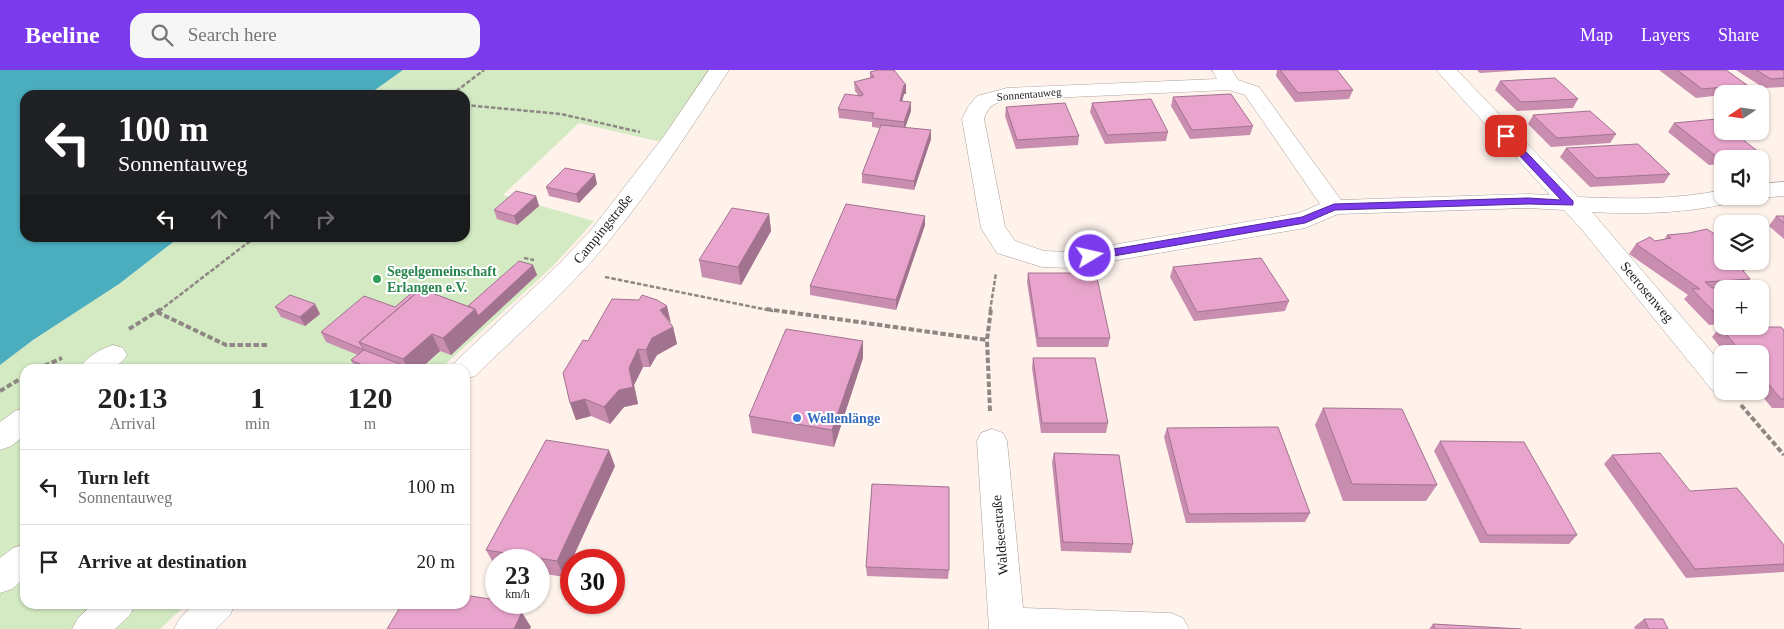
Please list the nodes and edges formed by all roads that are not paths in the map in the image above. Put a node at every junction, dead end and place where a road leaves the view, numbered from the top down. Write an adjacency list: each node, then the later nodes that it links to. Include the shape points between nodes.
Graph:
1 (719, 70): 9 (street, Campingstraße, via 672,140 600,236)
2 (1446, 70): 7 (street)
3 (1227, 77): 8 (street, Sonnentauweg, via 1252,91); 8 (street, Sonnentauweg, via 1007,94 989,98 977,106 973,119 993,228 1006,247 1042,259 1071,260 1305,220)
4 (1784, 189): 5 (street)
5 (1769, 190)
6 (1714, 199): 7 (street, via 1615,206)
7 (1570, 203): 8 (street, via 1528,201); 10 (street, Seerosenweg)
8 (1334, 208)
9 (470, 364)
10 (1714, 373)
11 (20, 423): 12 (street)
12 (0, 438)
13 (992, 441): 18 (street, Waldseestraße)
14 (20, 562): 15 (street)
15 (0, 578)
16 (112, 609): 19 (street)
17 (213, 609): 20 (street)
18 (1007, 626): 21 (street)
19 (90, 629)
20 (192, 629)
21 (1171, 629)

